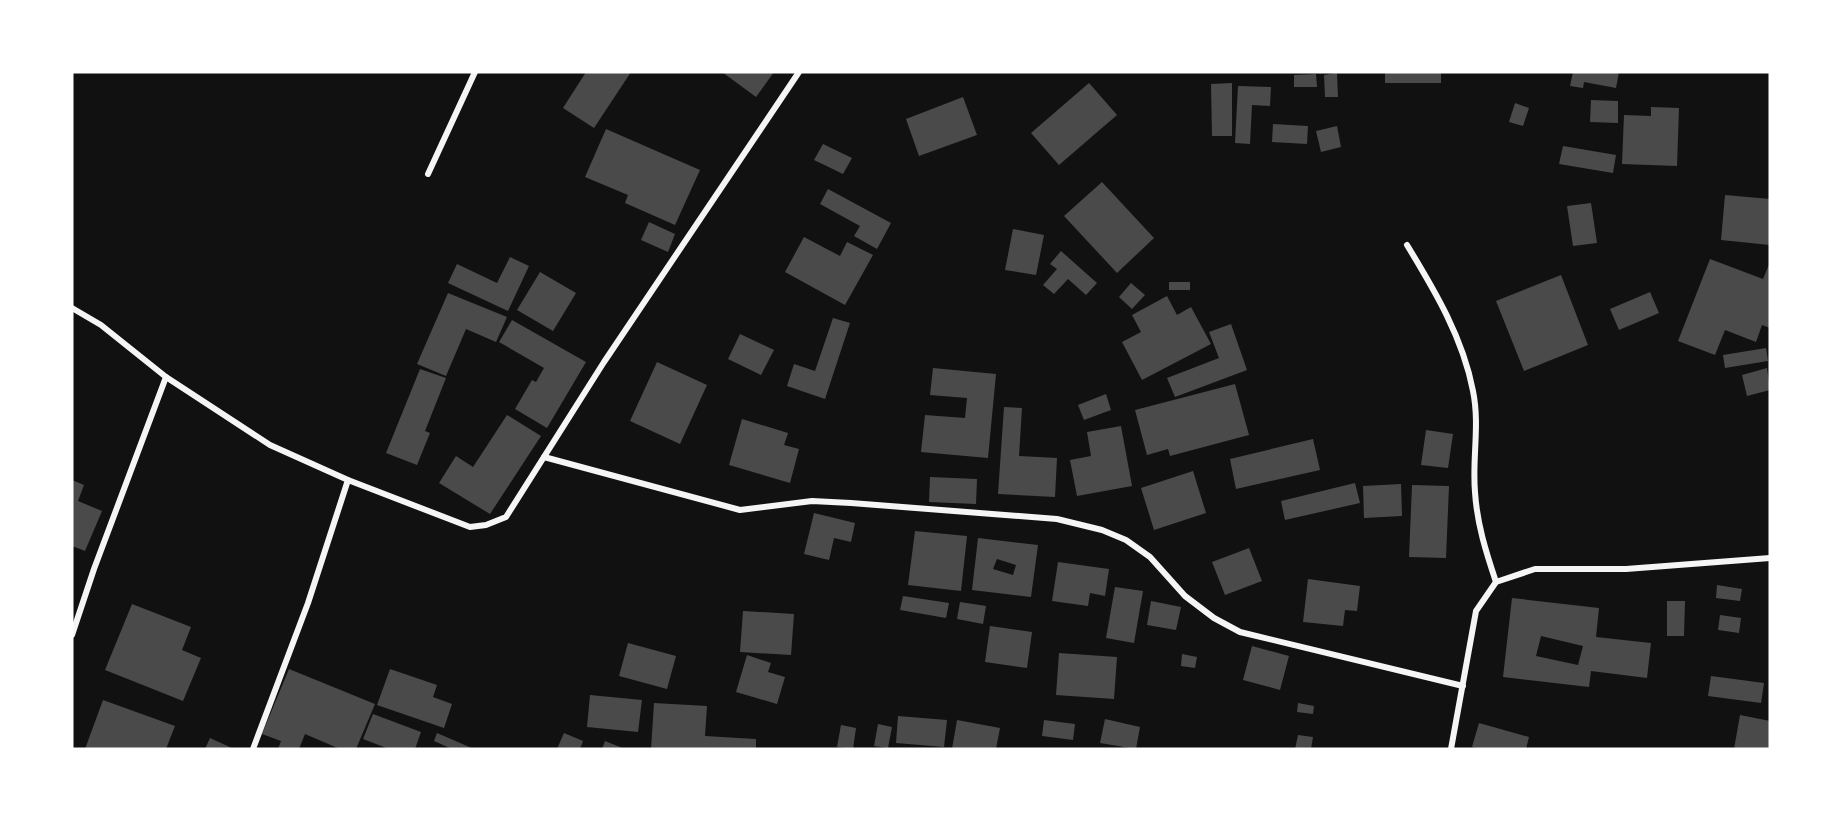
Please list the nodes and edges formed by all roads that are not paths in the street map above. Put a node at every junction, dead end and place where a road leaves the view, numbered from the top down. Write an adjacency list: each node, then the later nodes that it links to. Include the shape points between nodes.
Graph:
1 (475, 72): 3 (street)
2 (799, 72): 7 (street)
3 (428, 174)
4 (1407, 245): 10 (street, via 1442,303 1473,392 1477,434 1474,490 1479,530)
5 (72, 308): 6 (street, via 101,325)
6 (166, 377): 8 (street, via 270,445); 11 (street)
7 (544, 457): 8 (street, via 506,517 470,527); 12 (street, via 740,510 812,501 850,503 1057,519 1102,530 1126,540 1150,557 1185,596 1240,632)
8 (348, 480): 13 (street, via 309,603)
9 (1770, 558): 10 (street, via 1626,569 1535,569)
10 (1496, 582): 12 (street, via 1476,611)
11 (72, 635)
12 (1463, 686): 14 (street)
13 (253, 749)
14 (1451, 749)

